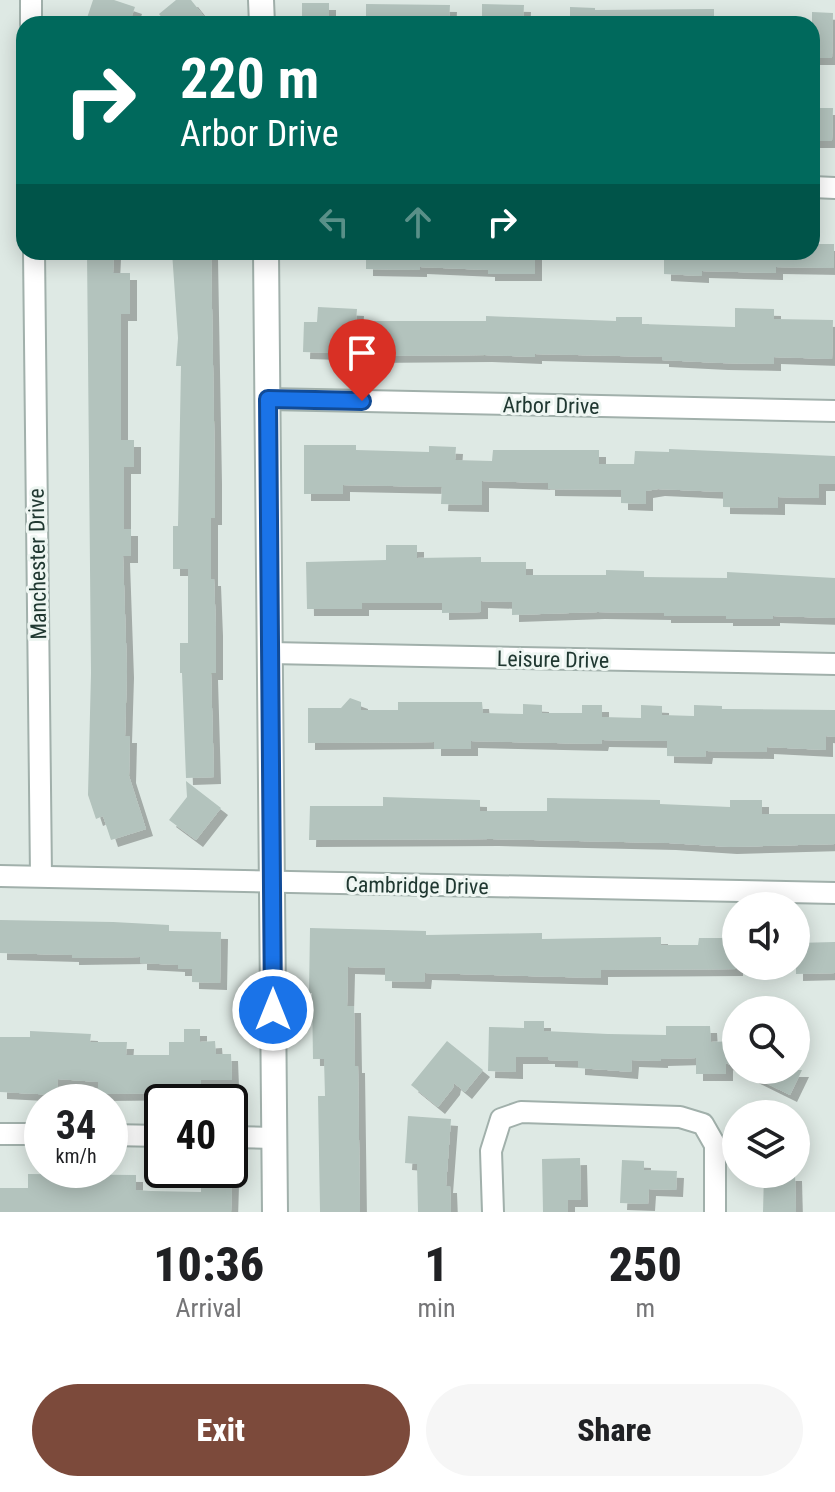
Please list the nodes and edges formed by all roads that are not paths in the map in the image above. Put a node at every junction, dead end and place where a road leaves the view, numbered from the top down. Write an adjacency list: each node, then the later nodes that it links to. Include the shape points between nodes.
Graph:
1 (34, 260): 8 (street, Manchester Drive)
2 (266, 260): 3 (street)
3 (268, 399): 4 (street, Arbor Drive); 5 (street)
4 (835, 411)
5 (270, 653): 6 (street, Leisure Drive); 9 (street)
6 (835, 664)
7 (0, 876): 8 (street, Cambridge Drive)
8 (41, 876): 9 (street, Cambridge Drive)
9 (272, 882): 10 (street, Cambridge Drive); 14 (street)
10 (835, 893)
11 (0, 1134): 12 (street)
12 (24, 1134)
13 (248, 1137): 14 (street)
14 (274, 1138): 15 (street)
15 (275, 1212)
16 (493, 1212): 17 (street, via 491,1151 501,1119 521,1112 680,1117 703,1124 715,1145)
17 (715, 1212)

